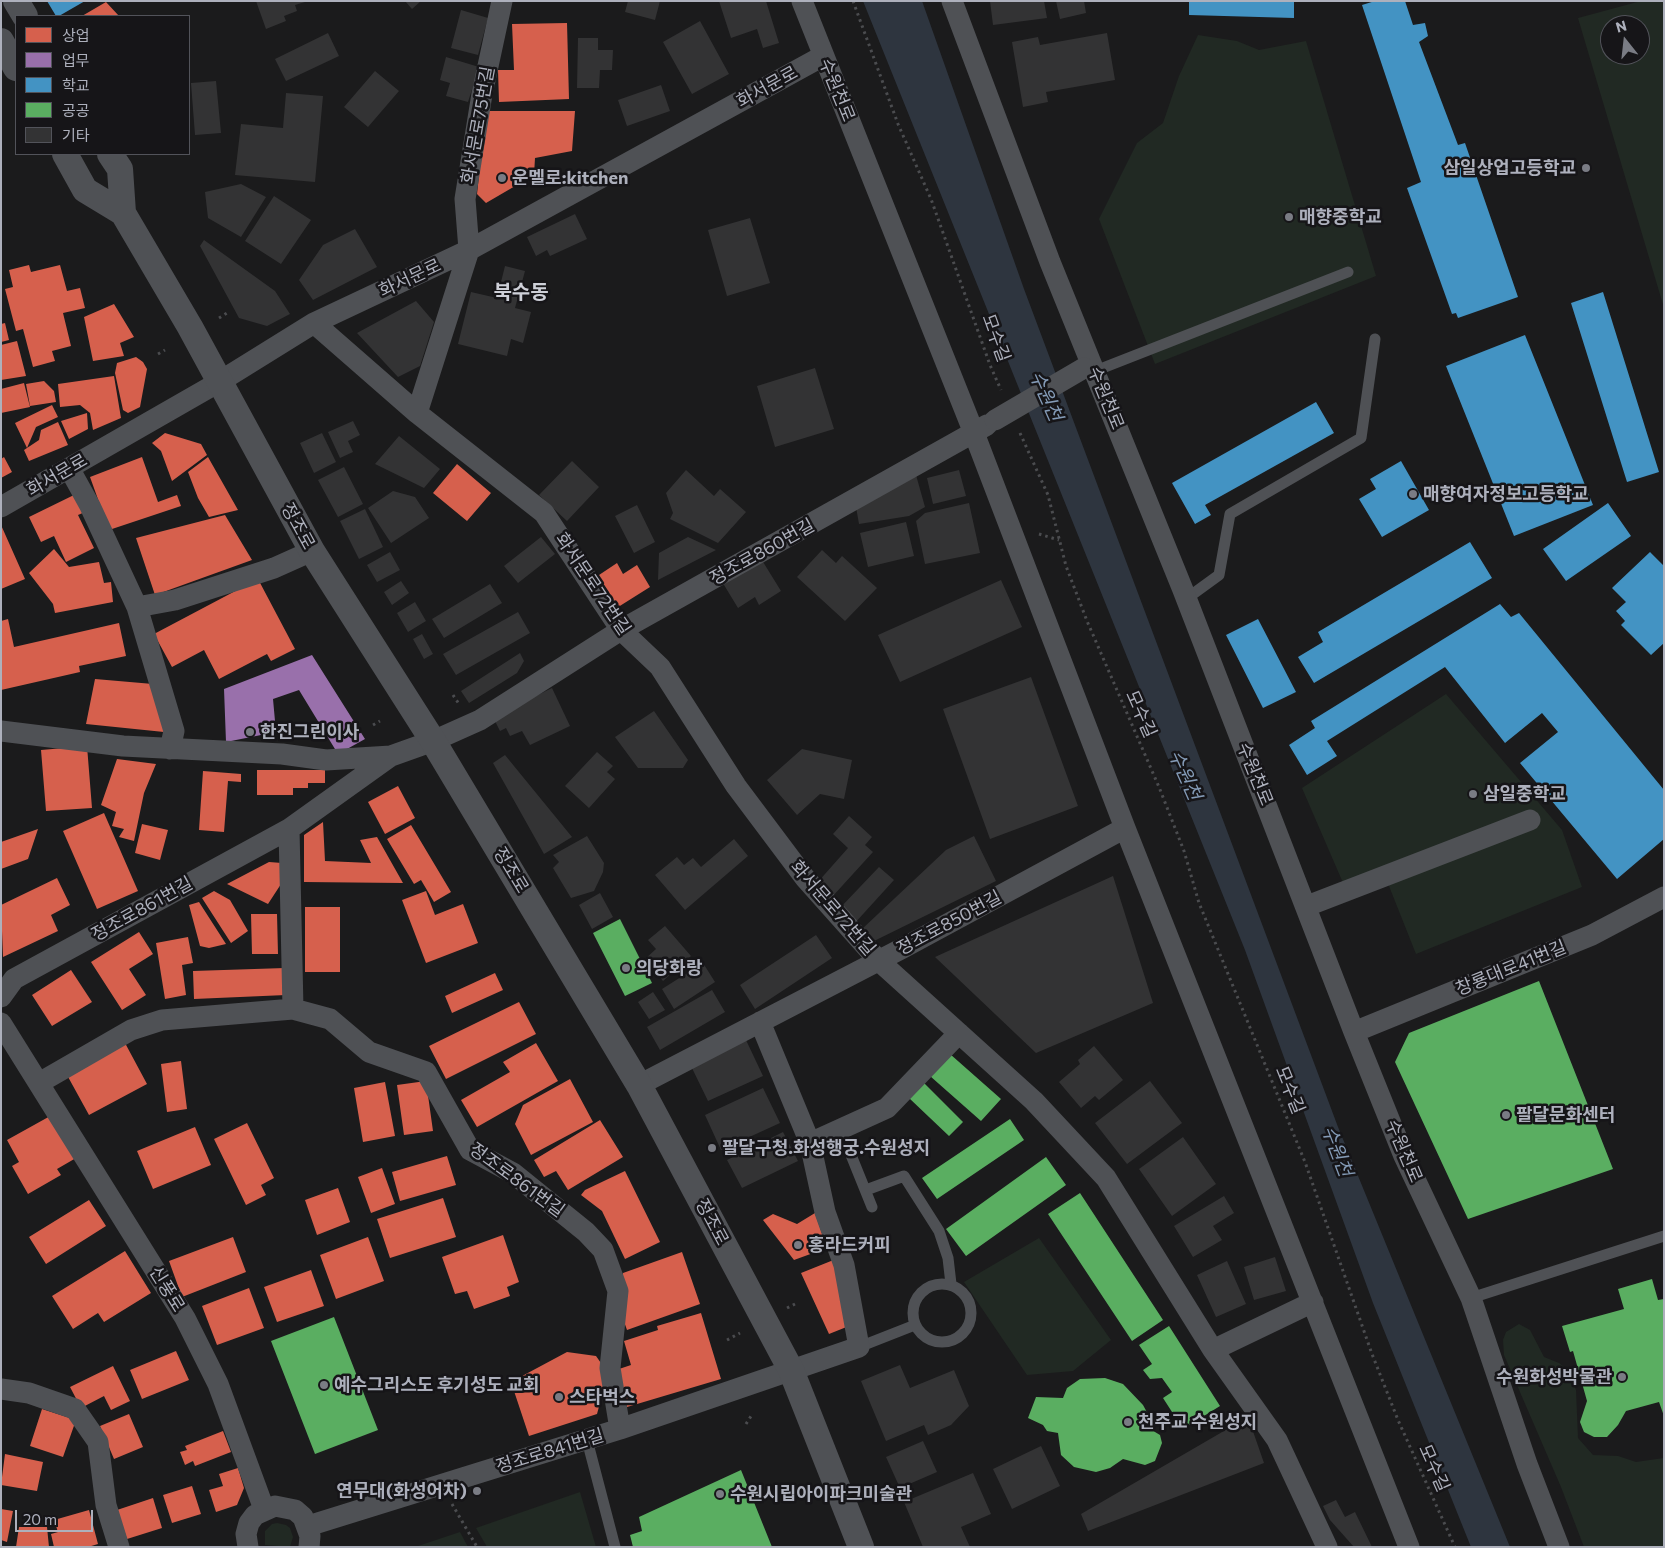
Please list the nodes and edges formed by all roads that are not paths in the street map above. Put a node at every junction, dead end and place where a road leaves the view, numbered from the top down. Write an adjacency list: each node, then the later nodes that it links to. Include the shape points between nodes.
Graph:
1 (16, 1): 5 (street)
2 (502, 1): 12 (street, 화서문로75번길, via 465,198)
3 (802, 1): 7 (street, 수원천로)
4 (952, 1): 16 (street, 수원천로)
5 (24, 15)
6 (1, 41): 8 (street)
7 (823, 56): 12 (street, 화서문로); 19 (street, 수원천로)
8 (15, 66)
9 (66, 155): 11 (street, 정조로, via 85,190)
10 (111, 155): 11 (street, 정조로, via 120,169)
11 (123, 213): 17 (street, 정조로)
12 (469, 250): 14 (street, 화서문로); 18 (street)
13 (1348, 272): 16 (lane)
14 (314, 323): 17 (street, 화서문로); 18 (street, 화서문로72번길)
15 (1376, 339): 23 (lane, via 1362,438 1230,514 1219,574)
16 (1090, 368): 19 (street, 정조로860번길, bridge); 23 (street, 수원천로)
17 (219, 382): 20 (street, 화서문로); 22 (street, 정조로)
18 (417, 413): 25 (street, 화서문로72번길, via 544,513)
19 (974, 433): 25 (street, 정조로860번길); 31 (street, 수원천로)
20 (69, 468): 21 (street, 화서문로); 24 (street)
21 (1, 507)
22 (312, 551): 24 (street, via 274,568 175,600); 27 (street, 정조로)
23 (1186, 599): 34 (street, 수원천로)
24 (137, 607): 28 (street, via 174,731)
25 (621, 630): 27 (street, 정조로860번길, via 480,720); 35 (street, 화서문로72번길, via 660,667 736,786 805,878)
26 (1, 731): 28 (street)
27 (433, 741): 29 (street, 정조로861번길); 43 (street, 정조로)
28 (170, 749): 29 (street, via 282,754 326,760)
29 (391, 756): 32 (street, 정조로861번길)
30 (1530, 820): 34 (street)
31 (1125, 828): 35 (street, 정조로850번길); 51 (street, 수원천로)
32 (289, 829): 36 (street, 정조로861번길, via 14,979); 37 (street)
33 (1664, 897): 40 (street, 창룡대로41번길, via 1592,935)
34 (1307, 906): 40 (street, 수원천로)
35 (879, 961): 38 (street, 정조로850번길); 41 (street, 화서문로72번길)
36 (1, 997)
37 (293, 1009): 42 (street, via 162,1020 131,1030); 57 (street, 정조로861번길, via 330,1019 369,1052 426,1072 470,1150 513,1173 586,1232 603,1250 618,1291 610,1368)
38 (760, 1022): 43 (street, 정조로850번길); 44 (street)
39 (1, 1023): 42 (street, 신풍로)
40 (1354, 1032): 50 (street, 수원천로, via 1404,1156)
41 (959, 1034): 44 (street, via 887,1108); 54 (street, 화서문로72번길, via 1034,1101 1106,1178)
42 (39, 1083): 59 (street, 신풍로, via 185,1318 218,1384)
43 (639, 1085): 55 (street, 정조로)
44 (810, 1143): 53 (street, via 825,1212 844,1265)
45 (851, 1155): 46 (lane)
46 (866, 1190): 47 (lane); 49 (lane, via 904,1176 939,1231 948,1258)
47 (872, 1206)
48 (1664, 1236): 50 (lane)
49 (951, 1284): 52 (lane, via 931,1285 923,1290 913,1306); 52 (lane, via 960,1289 970,1305 971,1314 964,1332 948,1342 938,1342 921,1334)
50 (1471, 1298): 67 (street, 수원천로, via 1527,1464)
51 (1313, 1302): 54 (street); 66 (street, 수원천로)
52 (915, 1326): 53 (lane)
53 (859, 1347): 55 (street, 정조로841번길)
54 (1213, 1350): 65 (street, 화서문로72번길, via 1277,1440)
55 (791, 1370): 57 (street, 정조로841번길); 64 (street, 정조로)
56 (3, 1385): 62 (street, via 75,1409 98,1442 106,1505)
57 (620, 1429): 58 (street, 정조로841번길)
58 (587, 1440): 60 (street, 정조로841번길, via 440,1485); 63 (lane)
59 (264, 1509): 60 (street, via 285,1506 295,1510 303,1517); 61 (street, via 249,1524)
60 (309, 1536)
61 (242, 1546)
62 (119, 1547)
63 (615, 1547)
64 (861, 1547)
65 (1327, 1547)
66 (1409, 1547)
67 (1559, 1547)

